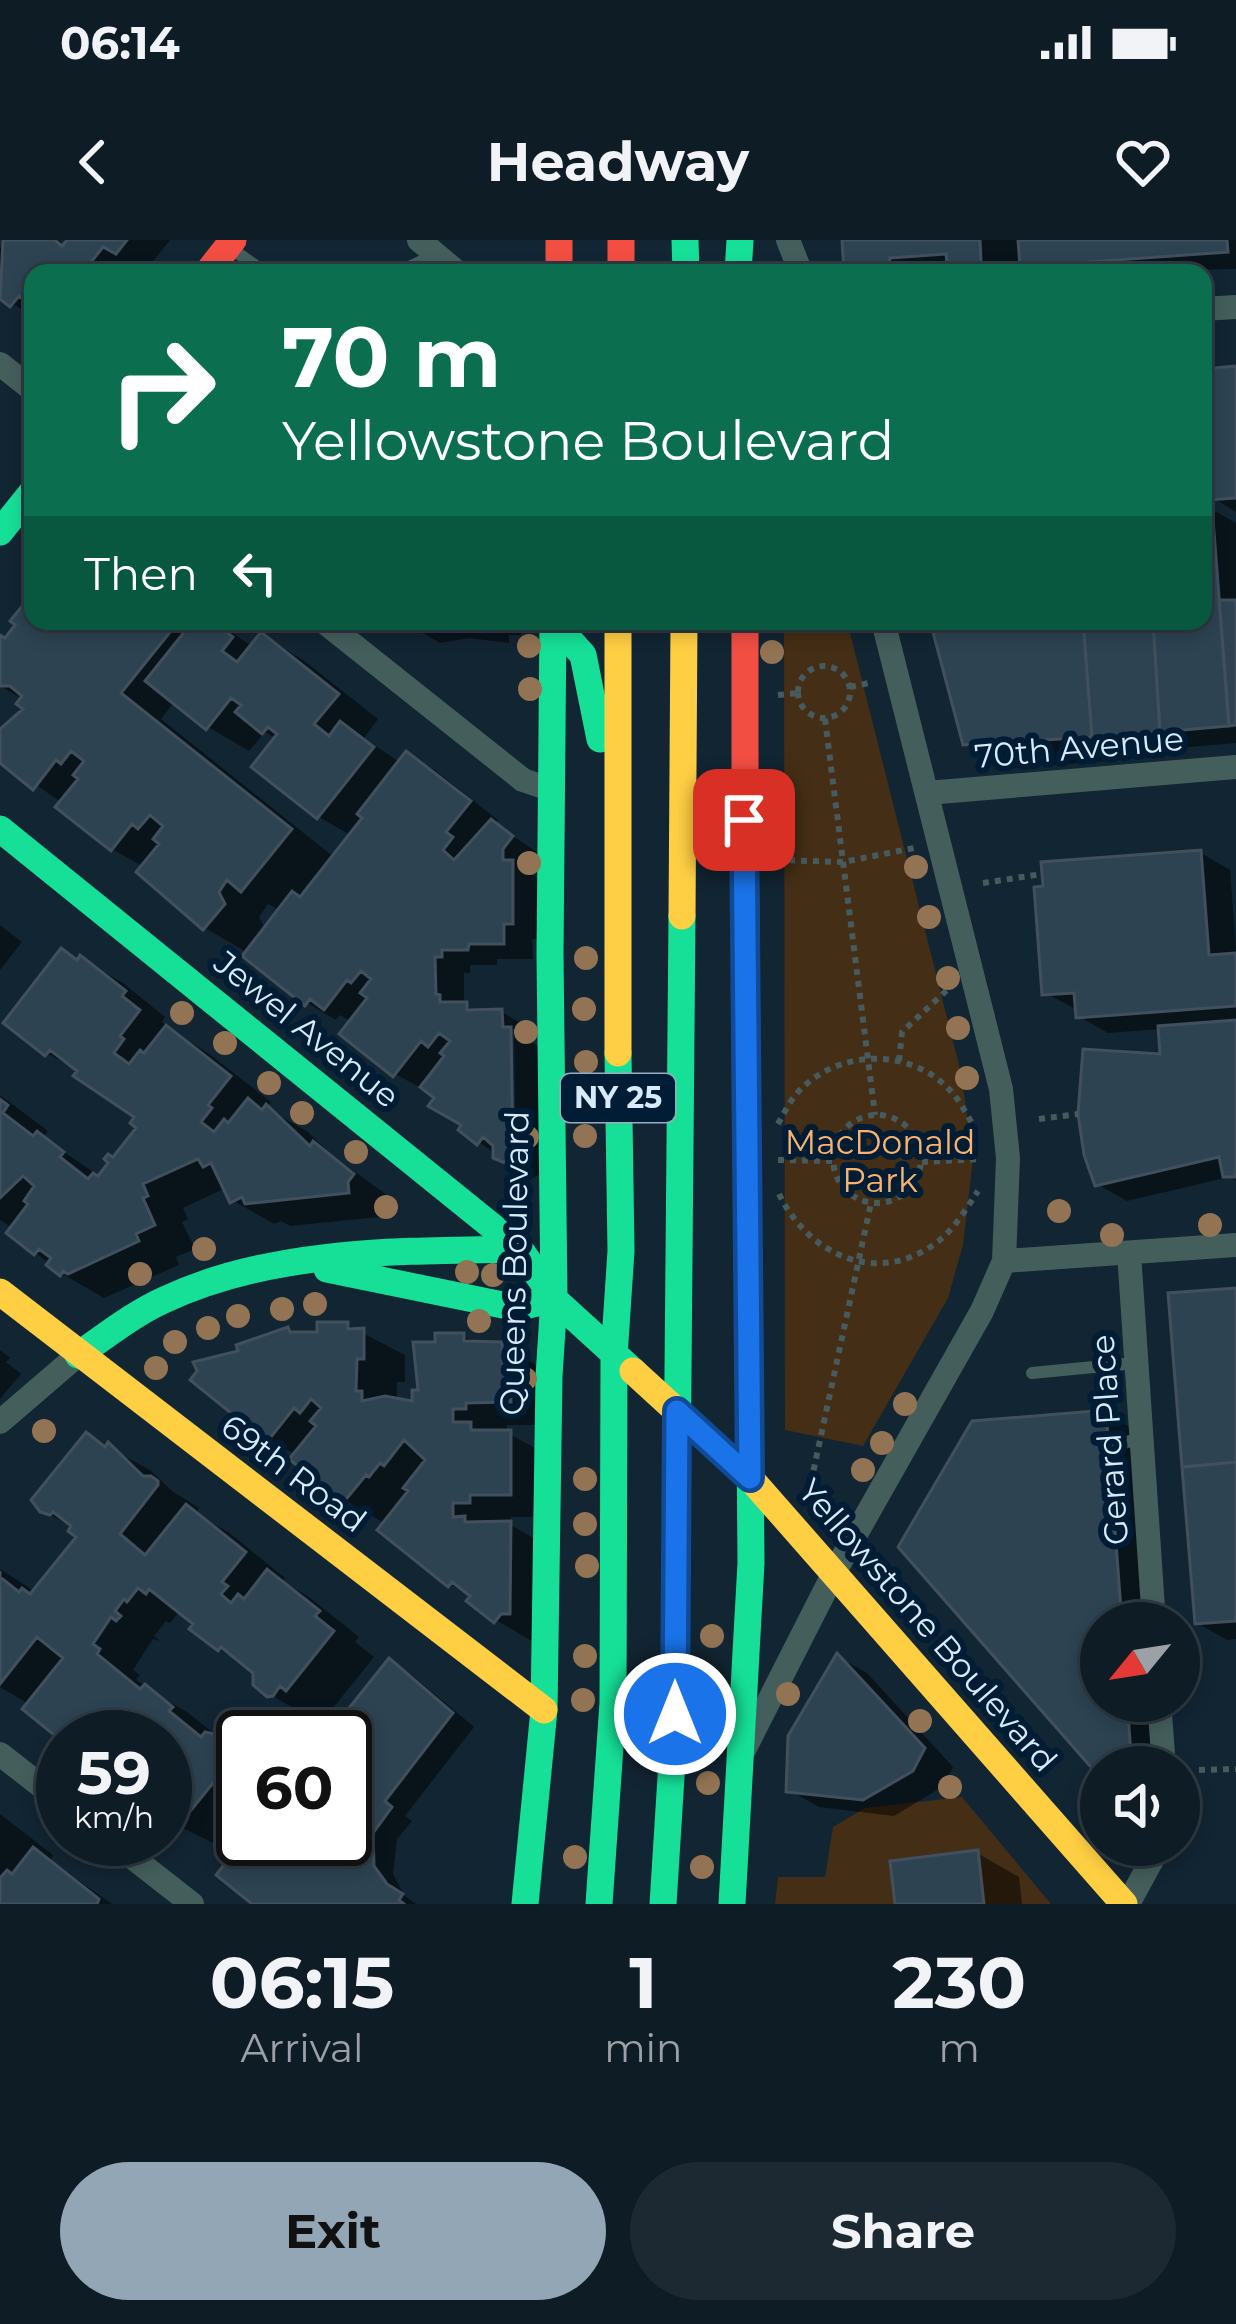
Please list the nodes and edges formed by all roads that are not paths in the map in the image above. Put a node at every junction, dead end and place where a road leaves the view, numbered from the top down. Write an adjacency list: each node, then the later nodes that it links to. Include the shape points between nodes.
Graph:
1 (230, 243): 2 (lane)
2 (255, 264)
3 (0, 364): 4 (street)
4 (24, 383)
5 (24, 502): 6 (street)
6 (0, 532)
7 (334, 630): 15 (street, via 523,780)
8 (553, 630): 15 (street, Queens Boulevard)
9 (565, 630): 17 (street, via 583,655)
10 (618, 630): 17 (street, NY 25)
11 (684, 630): 30 (street, NY 25)
12 (746, 630): 34 (street)
13 (885, 630): 16 (street)
14 (1236, 767): 16 (street, 70th Avenue)
15 (552, 790): 25 (street, Queens Boulevard)
16 (927, 793): 22 (street, via 1007,1124)
17 (616, 824): 27 (street, NY 25, via 621,1252)
18 (0, 829): 20 (street, Jewel Avenue)
19 (1236, 1245): 21 (street)
20 (520, 1249): 23 (street, via 378,1252); 25 (street, Jewel Avenue)
21 (1129, 1253): 22 (street); 28 (street, Gerard Place)
22 (1004, 1261): 35 (street)
23 (290, 1264): 25 (street, via 517,1308); 26 (street, via 170,1297)
24 (0, 1292): 26 (street, 69th Road)
25 (554, 1299): 27 (street, Jewel Avenue); 37 (street, Queens Boulevard)
26 (77, 1354): 31 (street); 37 (street, 69th Road)
27 (614, 1356): 30 (street, Yellowstone Boulevard); 45 (street, NY 25, via 613,1703)
28 (1137, 1363): 29 (lane); 32 (street, Gerard Place)
29 (1032, 1373)
30 (677, 1411): 34 (street, Yellowstone Boulevard); 46 (street, NY 25, via 675,1714)
31 (0, 1422)
32 (1142, 1437): 33 (lane); 36 (street, Gerard Place)
33 (1109, 1448)
34 (750, 1478): 35 (street, Yellowstone Boulevard); 38 (street)
35 (835, 1571): 38 (street); 48 (street, Yellowstone Boulevard)
36 (1153, 1602)
37 (544, 1710): 44 (street, Queens Boulevard)
38 (743, 1753): 47 (street)
39 (0, 1754): 40 (street)
40 (36, 1782)
41 (143, 1866): 43 (street)
42 (1148, 1866): 48 (street)
43 (192, 1904)
44 (525, 1904)
45 (599, 1904)
46 (663, 1904)
47 (732, 1904)
48 (1125, 1904)

